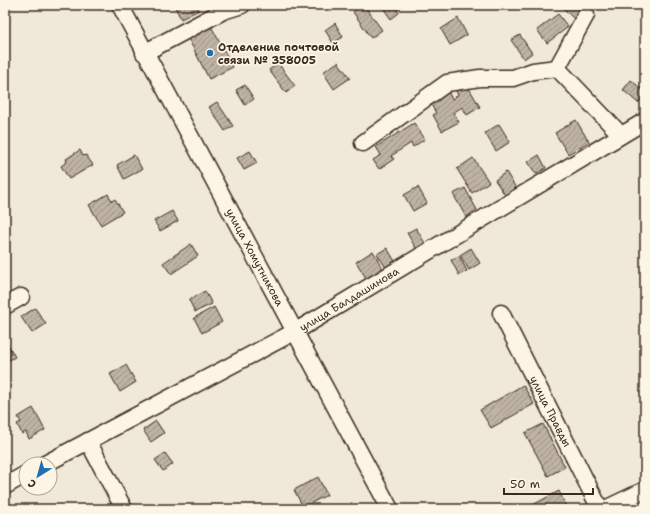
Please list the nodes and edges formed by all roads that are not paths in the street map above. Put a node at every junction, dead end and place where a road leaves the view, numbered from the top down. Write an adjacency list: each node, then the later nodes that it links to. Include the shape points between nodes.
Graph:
1 (120, 5): 4 (street, улица Хомутникова)
2 (242, 5): 4 (street, via 223,11)
3 (586, 15): 5 (street)
4 (144, 52): 12 (street, улица Хомутникова)
5 (557, 68): 7 (street); 8 (street, via 533,70 514,78 480,78 446,83)
6 (645, 121): 7 (street, улица Балдашинова)
7 (621, 135): 12 (street, улица Балдашинова)
8 (363, 143)
9 (21, 297): 10 (street)
10 (5, 306)
11 (500, 313): 20 (street, улица Правды)
12 (296, 331): 13 (street, улица Балдашинова); 19 (street, улица Хомутникова)
13 (88, 441): 14 (street, улица Балдашинова); 18 (street)
14 (58, 457)
15 (18, 479): 16 (street)
16 (5, 486)
17 (645, 490): 21 (street)
18 (124, 509)
19 (390, 509)
20 (600, 509)
21 (605, 509)

